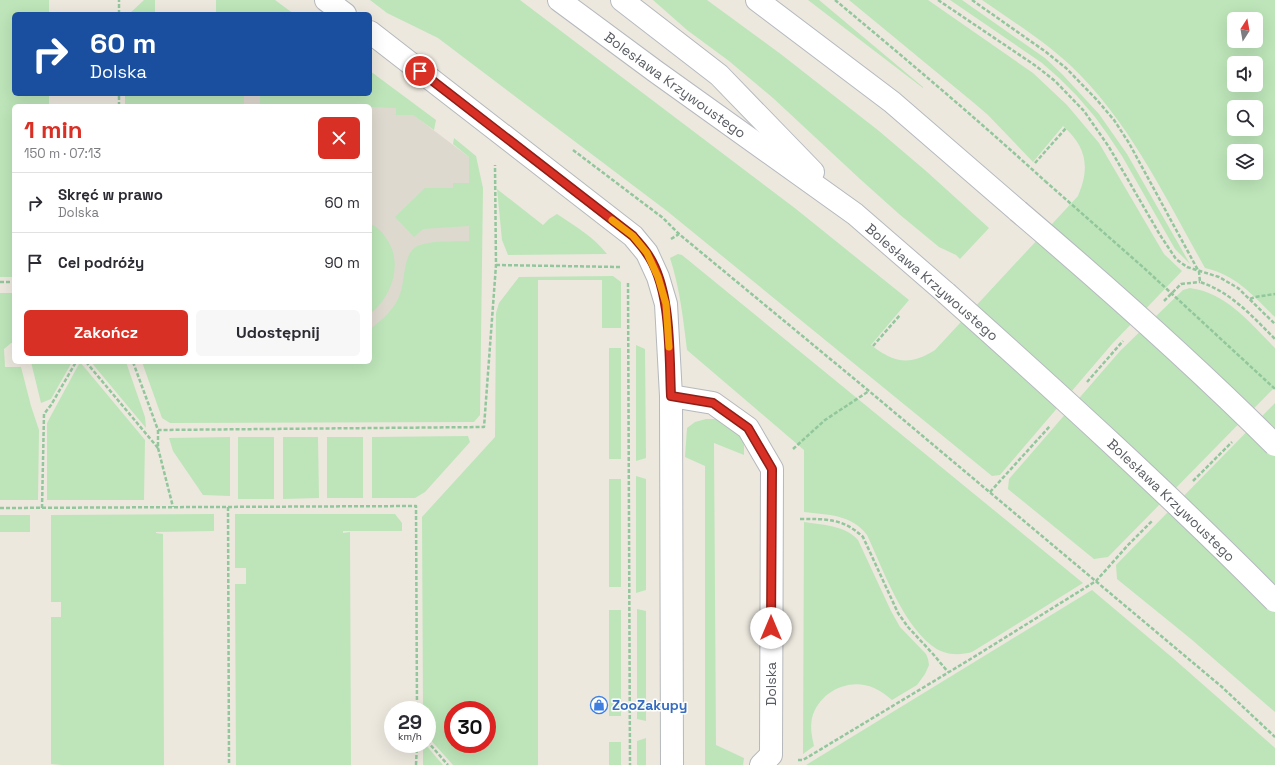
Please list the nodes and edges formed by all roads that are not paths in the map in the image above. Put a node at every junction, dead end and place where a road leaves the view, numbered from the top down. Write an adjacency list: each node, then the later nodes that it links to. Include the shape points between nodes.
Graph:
1 (326, 0): 5 (main road)
2 (558, 0): 7 (main road, Bolesława Krzywoustego)
3 (622, 0): 7 (main road, via 719,75)
4 (757, 0): 9 (main road, bridge, via 892,102 1186,359)
5 (342, 12)
6 (372, 34): 8 (main road, via 633,236 647,253 666,304)
7 (855, 214): 10 (main road, Bolesława Krzywoustego, bridge, via 1129,459)
8 (671, 396): 11 (main road, Dolska, via 713,403 748,428 772,469 771,754); 12 (main road)
9 (1275, 445)
10 (1275, 601)
11 (763, 763)
12 (672, 765)

